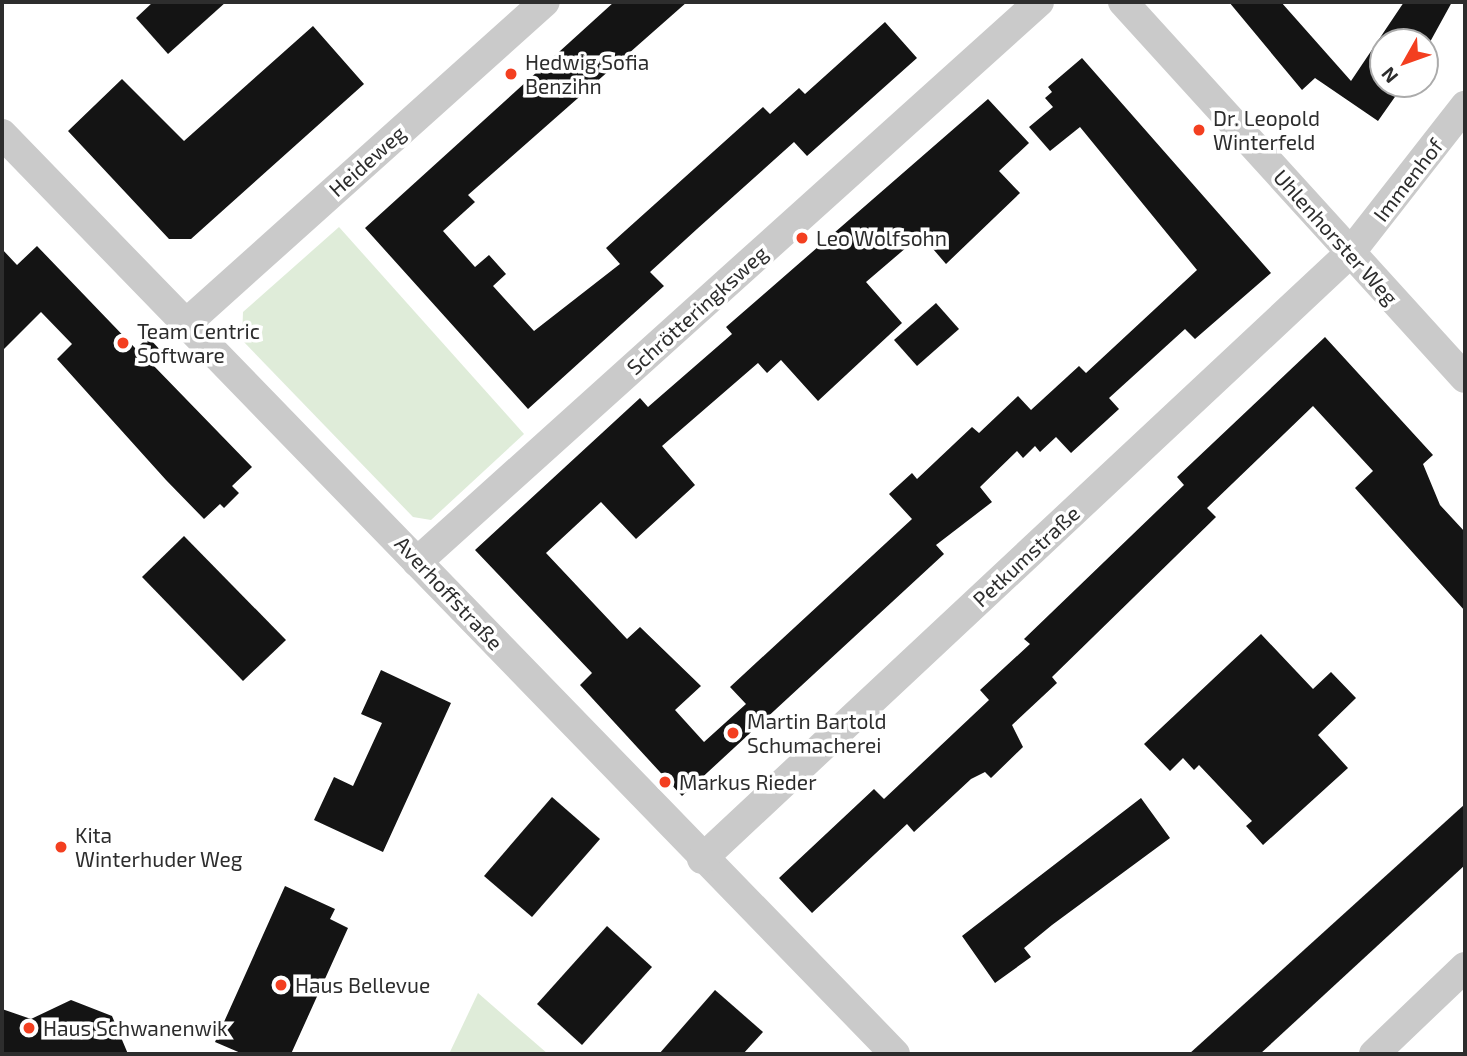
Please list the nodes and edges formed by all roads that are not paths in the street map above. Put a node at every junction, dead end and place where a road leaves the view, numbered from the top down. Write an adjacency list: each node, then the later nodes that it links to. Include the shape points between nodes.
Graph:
1 (545, 2): 7 (street, Heideweg)
2 (1039, 2): 9 (street, Schrötteringksweg)
3 (1123, 2): 6 (street, Uhlenhorster Weg)
4 (1465, 106): 6 (street, Immenhof)
5 (2, 134): 7 (street, Averhoffstraße)
6 (1350, 253): 8 (street, Uhlenhorster Weg); 10 (street, Petkumstraße)
7 (188, 321): 9 (street, Averhoffstraße)
8 (1465, 378)
9 (417, 562): 10 (street, Averhoffstraße)
10 (702, 859): 12 (street, Averhoffstraße)
11 (1465, 967): 13 (street)
12 (895, 1054)
13 (1374, 1054)

